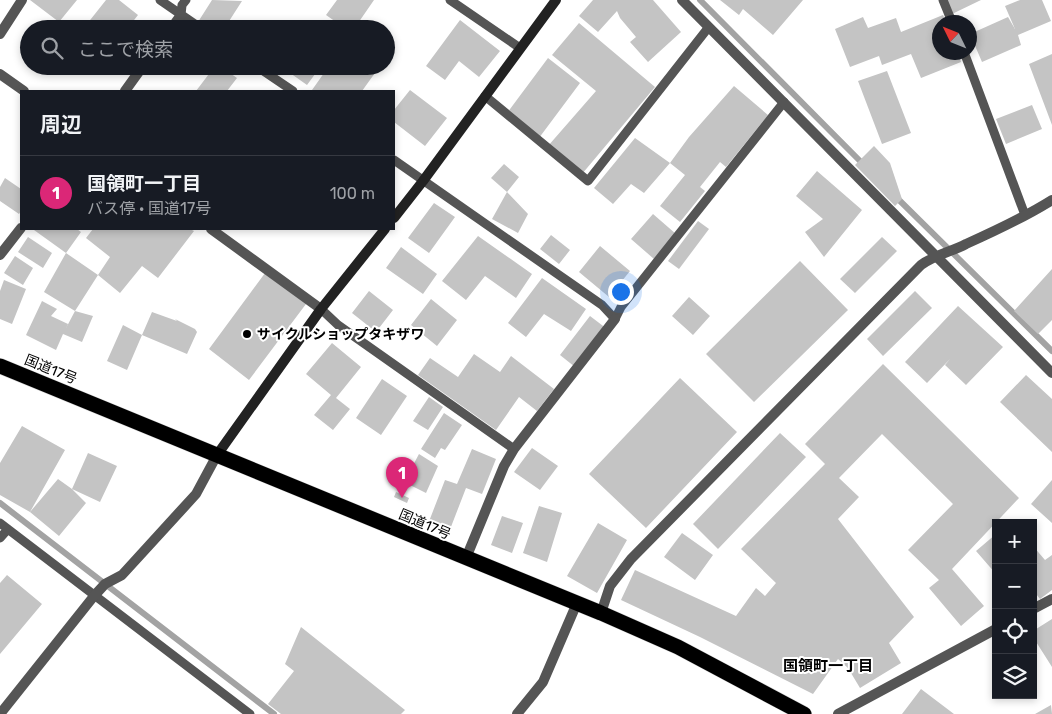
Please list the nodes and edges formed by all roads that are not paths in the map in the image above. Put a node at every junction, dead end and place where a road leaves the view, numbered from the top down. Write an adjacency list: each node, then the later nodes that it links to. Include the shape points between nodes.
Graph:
1 (22, 0): 13 (street)
2 (160, 0): 8 (lane)
3 (186, 0): 8 (lane)
4 (450, 0): 14 (lane)
5 (556, 0): 14 (street)
6 (682, 0): 12 (street)
7 (944, 0): 9 (lane)
8 (181, 15): 10 (street); 11 (lane)
9 (949, 15)
10 (177, 20)
11 (188, 20)
12 (708, 28): 22 (lane, via 588,180); 23 (street)
13 (0, 34)
14 (520, 48): 22 (street)
15 (967, 60): 27 (lane)
16 (0, 74): 19 (street)
17 (137, 75): 20 (street)
18 (269, 75): 21 (lane)
19 (23, 90)
20 (126, 90)
21 (292, 90)
22 (484, 96): 25 (street)
23 (784, 102): 33 (street); 35 (lane)
24 (395, 161): 25 (lane)
25 (423, 181): 28 (street); 35 (lane, via 602,305)
26 (1052, 200): 27 (street)
27 (1025, 215): 33 (street)
28 (395, 217)
29 (20, 229): 32 (street)
30 (212, 230): 34 (street)
31 (384, 230): 34 (street)
32 (0, 256)
33 (935, 256): 37 (street); 48 (street, via 921,265 631,559 610,586)
34 (322, 309): 38 (lane, via 338,325); 39 (street)
35 (615, 319): 38 (street)
36 (0, 366): 39 (highway, 国道17号)
37 (1052, 373)
38 (514, 449): 43 (street)
39 (217, 454): 43 (highway, 国道17号); 44 (street, via 196,494 122,575 105,584)
40 (0, 523): 41 (lane)
41 (8, 529): 42 (lane); 44 (lane)
42 (0, 538)
43 (466, 558): 46 (highway, 国道17号)
44 (94, 596): 50 (street); 51 (lane)
45 (1052, 599): 47 (street)
46 (577, 603): 48 (highway, 国道17号); 52 (street, via 543,682)
47 (1037, 607)
48 (601, 613): 53 (highway, 国道17号, via 678,647)
49 (992, 631): 54 (street)
50 (0, 714)
51 (250, 714)
52 (517, 714)
53 (804, 714)
54 (838, 714)

